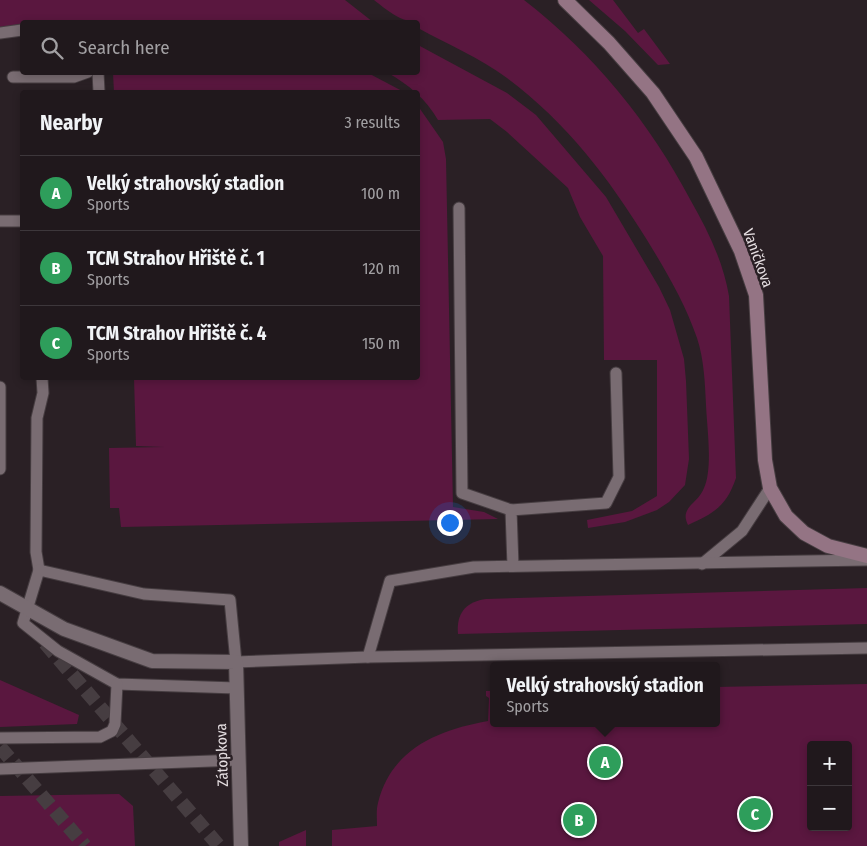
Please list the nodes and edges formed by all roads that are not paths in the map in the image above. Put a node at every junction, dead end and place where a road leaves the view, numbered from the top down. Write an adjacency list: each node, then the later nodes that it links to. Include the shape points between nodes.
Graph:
1 (565, 0): 15 (main road, Vaníčkova, via 609,42 652,93 696,157 742,251 756,295 764,460)
2 (20, 30): 3 (lane)
3 (0, 33)
4 (80, 75): 6 (lane)
5 (98, 75): 7 (lane)
6 (13, 77)
7 (99, 90)
8 (459, 208): 16 (lane, via 462,493)
9 (0, 221): 10 (lane)
10 (20, 221)
11 (616, 373): 16 (lane, via 619,478 606,503)
12 (42, 380): 21 (lane, via 37,418 36,552)
13 (0, 387): 14 (lane)
14 (0, 469)
15 (770, 488): 17 (main road, Vaníčkova, via 786,516 804,533 828,546); 19 (lane, via 742,531)
16 (511, 510): 20 (lane)
17 (867, 556)
18 (867, 560): 19 (lane)
19 (702, 564): 20 (lane)
20 (513, 566): 25 (lane, via 474,567 390,580)
21 (39, 570): 23 (lane); 26 (lane, via 144,594 230,600)
22 (0, 593): 23 (street)
23 (28, 609): 26 (street, via 64,629 152,661); 27 (lane, via 23,623 58,652)
24 (867, 648): 25 (lane)
25 (368, 658): 26 (lane)
26 (236, 662): 28 (street, Zátopkova)
27 (117, 684): 28 (lane); 29 (lane, via 115,724 112,731 100,737)
28 (236, 688): 30 (street, Zátopkova)
29 (0, 738)
30 (238, 760): 31 (lane); 32 (street, Zátopkova)
31 (0, 769)
32 (241, 846)

